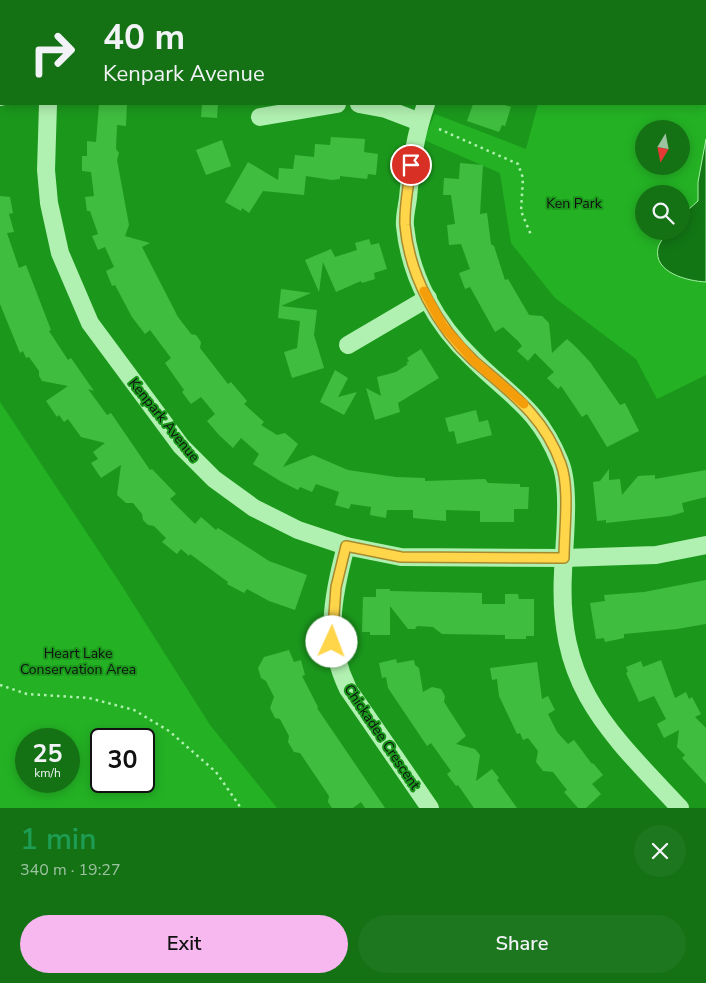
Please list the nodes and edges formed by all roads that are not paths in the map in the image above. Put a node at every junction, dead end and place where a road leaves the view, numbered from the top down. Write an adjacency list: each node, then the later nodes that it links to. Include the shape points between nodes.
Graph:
1 (43, 105): 10 (street, Kenpark Avenue, via 49,203 60,253 90,323 181,446 214,480 254,508 298,530)
2 (331, 105): 5 (street)
3 (364, 105): 6 (street)
4 (426, 105): 6 (street)
5 (260, 117)
6 (420, 122): 7 (street, via 413,148 405,225 417,280)
7 (428, 298): 8 (street); 11 (street, via 443,326 473,360 532,412 550,438 565,478)
8 (348, 344)
9 (706, 545): 11 (street, Kenpark Avenue, via 656,555)
10 (346, 546): 11 (street, Kenpark Avenue, via 401,557); 12 (street, Chickadee Crescent, via 334,610 332,642 338,669 348,689)
11 (564, 558): 13 (street, via 564,629 574,670 592,708 622,746)
12 (430, 808)
13 (680, 808)

